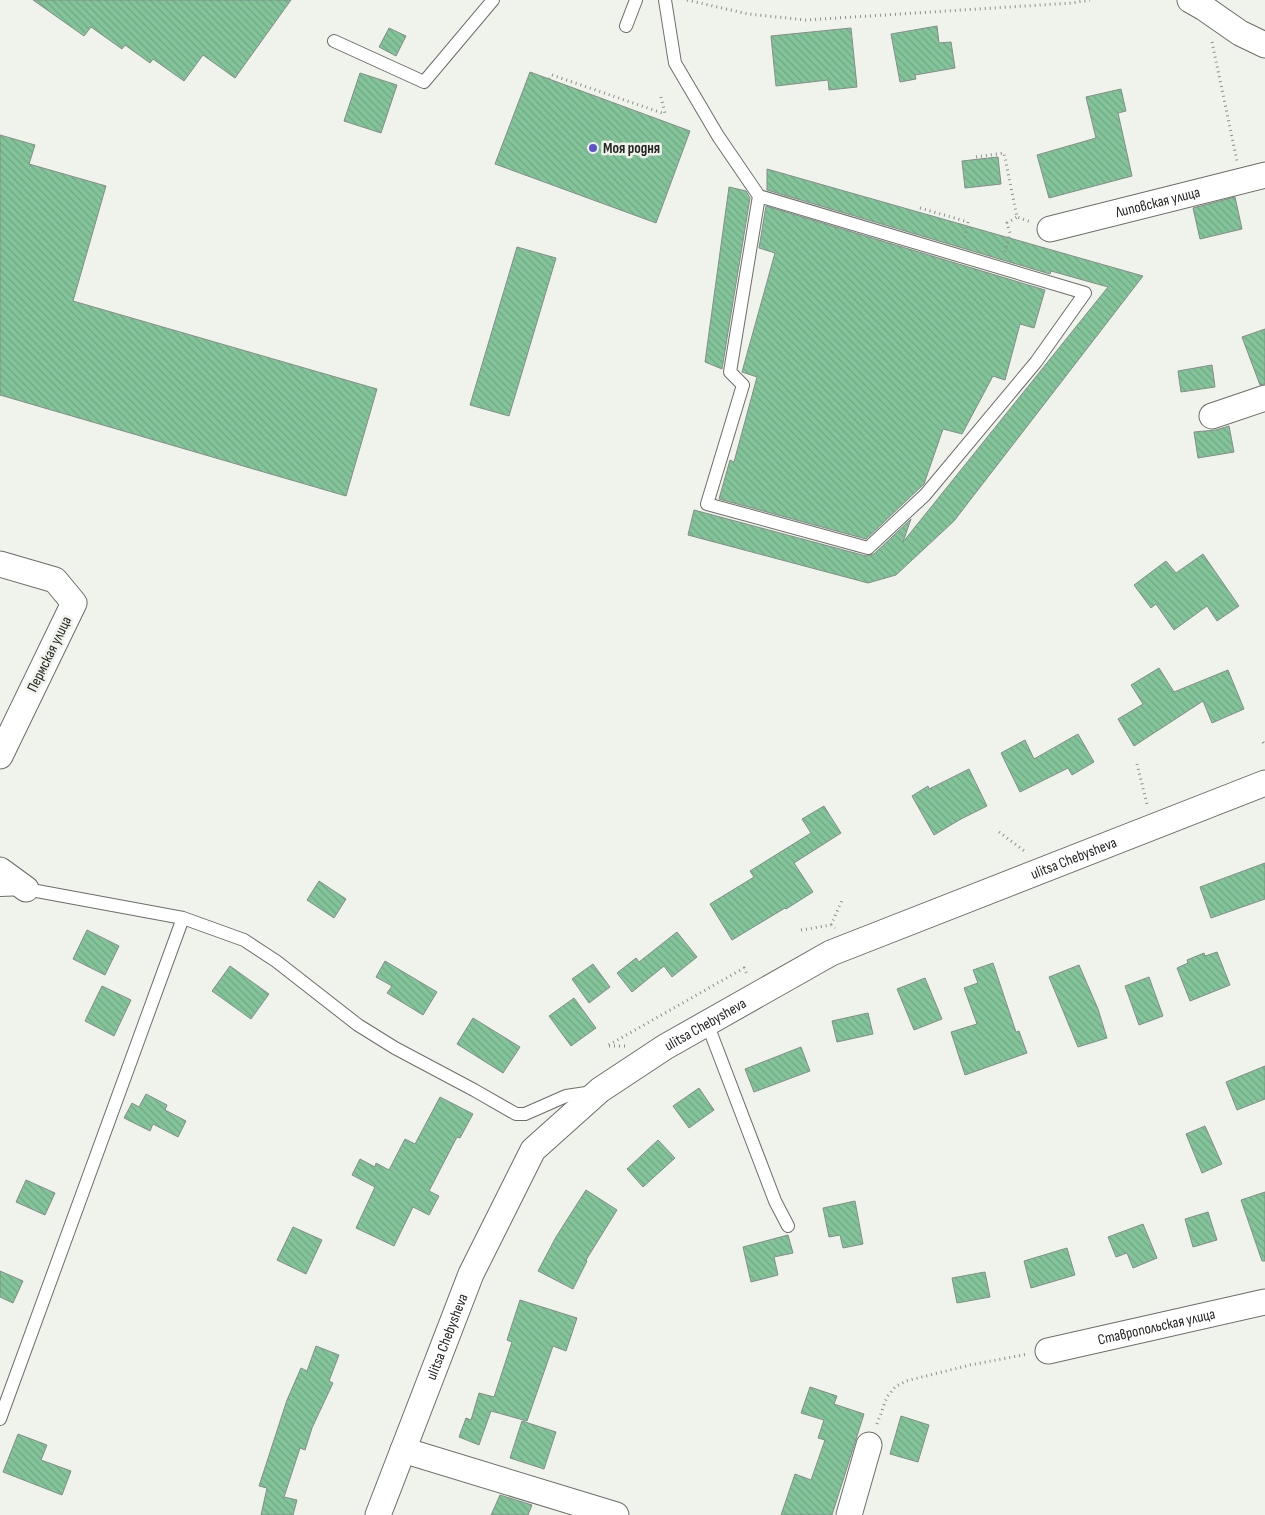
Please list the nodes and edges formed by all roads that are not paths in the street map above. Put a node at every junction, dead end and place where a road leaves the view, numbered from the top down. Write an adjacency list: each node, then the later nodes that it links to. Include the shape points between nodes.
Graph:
1 (493, 0): 7 (lane, via 424,82)
2 (636, 0): 5 (lane)
3 (665, 0): 11 (lane, via 675,63 718,136)
4 (1197, 4): 6 (street)
5 (626, 26)
6 (1240, 33): 8 (street); 9 (street)
7 (334, 41)
8 (1265, 45)
9 (1265, 61)
10 (1253, 178): 12 (street, Липовская улица)
11 (759, 196): 11 (lane, via 730,372 743,385 707,504 868,548 925,495 1036,362 1085,293)
12 (1050, 229)
13 (1265, 398): 14 (street)
14 (1212, 416)
15 (0, 564): 16 (street, Пермская улица, via 54,580 74,602)
16 (0, 756)
17 (1265, 783): 22 (street, ulitsa Chebysheva, via 831,953)
18 (0, 870): 19 (street)
19 (26, 889): 20 (lane); 21 (lane)
20 (0, 890)
21 (183, 918): 23 (lane, via 244,940 358,1026 508,1111 525,1114 566,1096); 27 (lane)
22 (707, 1023): 23 (street, ulitsa Chebysheva); 24 (lane, via 775,1202)
23 (600, 1090): 29 (street, ulitsa Chebysheva, via 533,1150 471,1274)
24 (788, 1226)
25 (1265, 1302): 26 (street, Ставропольская улица)
26 (1048, 1351)
27 (0, 1419)
28 (869, 1445): 32 (street)
29 (403, 1450): 30 (street, ulitsa Chebysheva); 31 (street)
30 (378, 1515)
31 (616, 1515)
32 (849, 1515)

